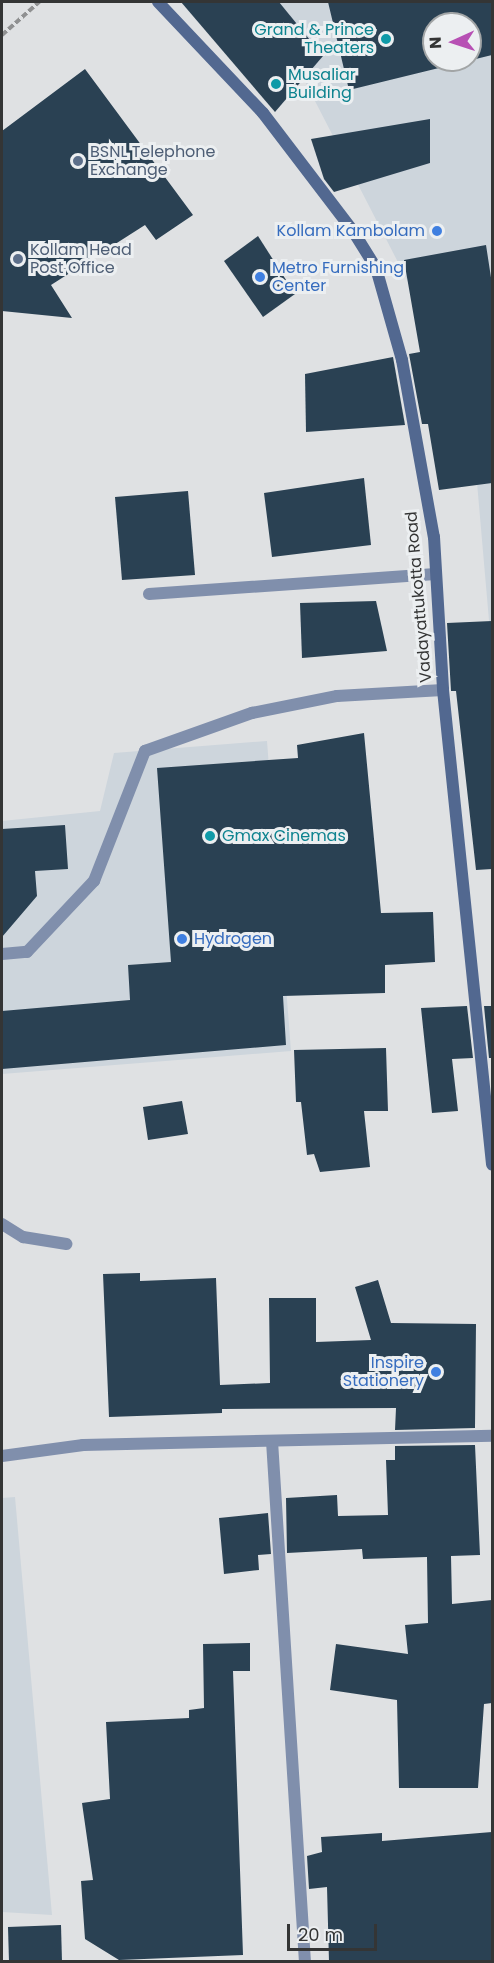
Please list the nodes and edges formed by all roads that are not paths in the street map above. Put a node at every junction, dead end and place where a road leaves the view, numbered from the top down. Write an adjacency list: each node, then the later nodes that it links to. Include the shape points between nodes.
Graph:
1 (158, 2): 2 (street, Vadayattukotta Road, via 263,113 353,231 376,268 402,360 434,537)
2 (435, 574): 3 (street); 4 (street, Vadayattukotta Road)
3 (149, 594)
4 (443, 690): 5 (street, via 336,696 305,702 252,713 145,751 94,880 27,952); 6 (street, Vadayattukotta Road)
5 (2, 954)
6 (492, 1164)
7 (2, 1224): 8 (street, via 22,1237)
8 (66, 1244)
9 (492, 1436): 10 (street)
10 (272, 1441): 11 (street, via 83,1445); 12 (street)
11 (2, 1456)
12 (305, 1962)

